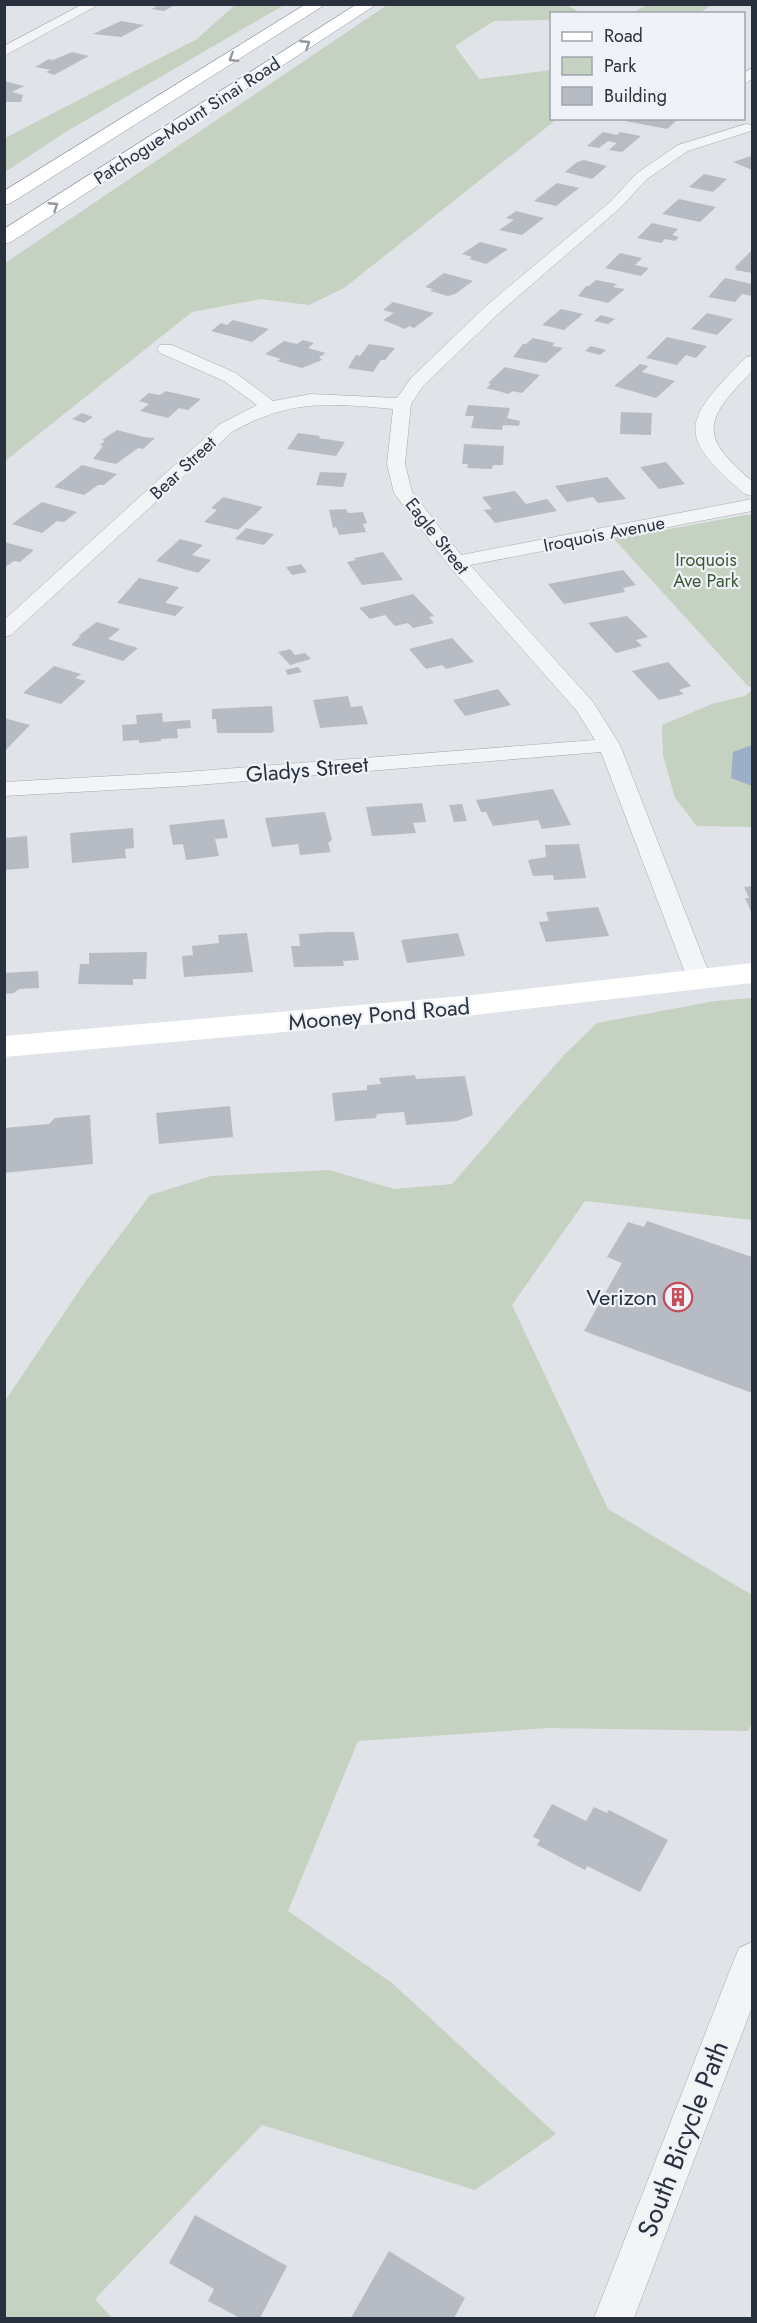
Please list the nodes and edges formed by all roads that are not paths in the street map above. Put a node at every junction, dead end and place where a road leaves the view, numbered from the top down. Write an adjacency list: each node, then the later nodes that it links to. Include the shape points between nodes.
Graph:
1 (94, 4): 4 (street)
2 (318, 4): 7 (main road, Patchogue-Mount Sinai Road, one-way to 7)
3 (369, 4): 8 (main road, Patchogue-Mount Sinai Road, one-way to 3)
4 (4, 52)
5 (732, 120): 6 (street)
6 (749, 130): 11 (street, Eagle Street, via 683,147 642,176 615,205 492,310 417,382)
7 (4, 199)
8 (4, 238)
9 (166, 348): 12 (street, via 230,377)
10 (753, 361): 13 (street, via 706,415 704,437 715,454)
11 (402, 404): 12 (street, Bear Street, via 326,398 296,399); 15 (street, Eagle Street, via 396,464 403,493)
12 (269, 406): 16 (street, Bear Street, via 226,428)
13 (753, 490)
14 (753, 505): 15 (street, Iroquois Avenue)
15 (456, 562): 17 (street, Eagle Street, via 585,707)
16 (4, 632)
17 (609, 745): 18 (street, Gladys Street, via 185,779); 20 (street, Eagle Street)
18 (4, 789)
19 (753, 973): 20 (main road, Mooney Pond Road)
20 (699, 978): 21 (main road, Mooney Pond Road, via 474,1005)
21 (4, 1047)
22 (753, 1960): 23 (street, South Bicycle Path)
23 (614, 2319)

